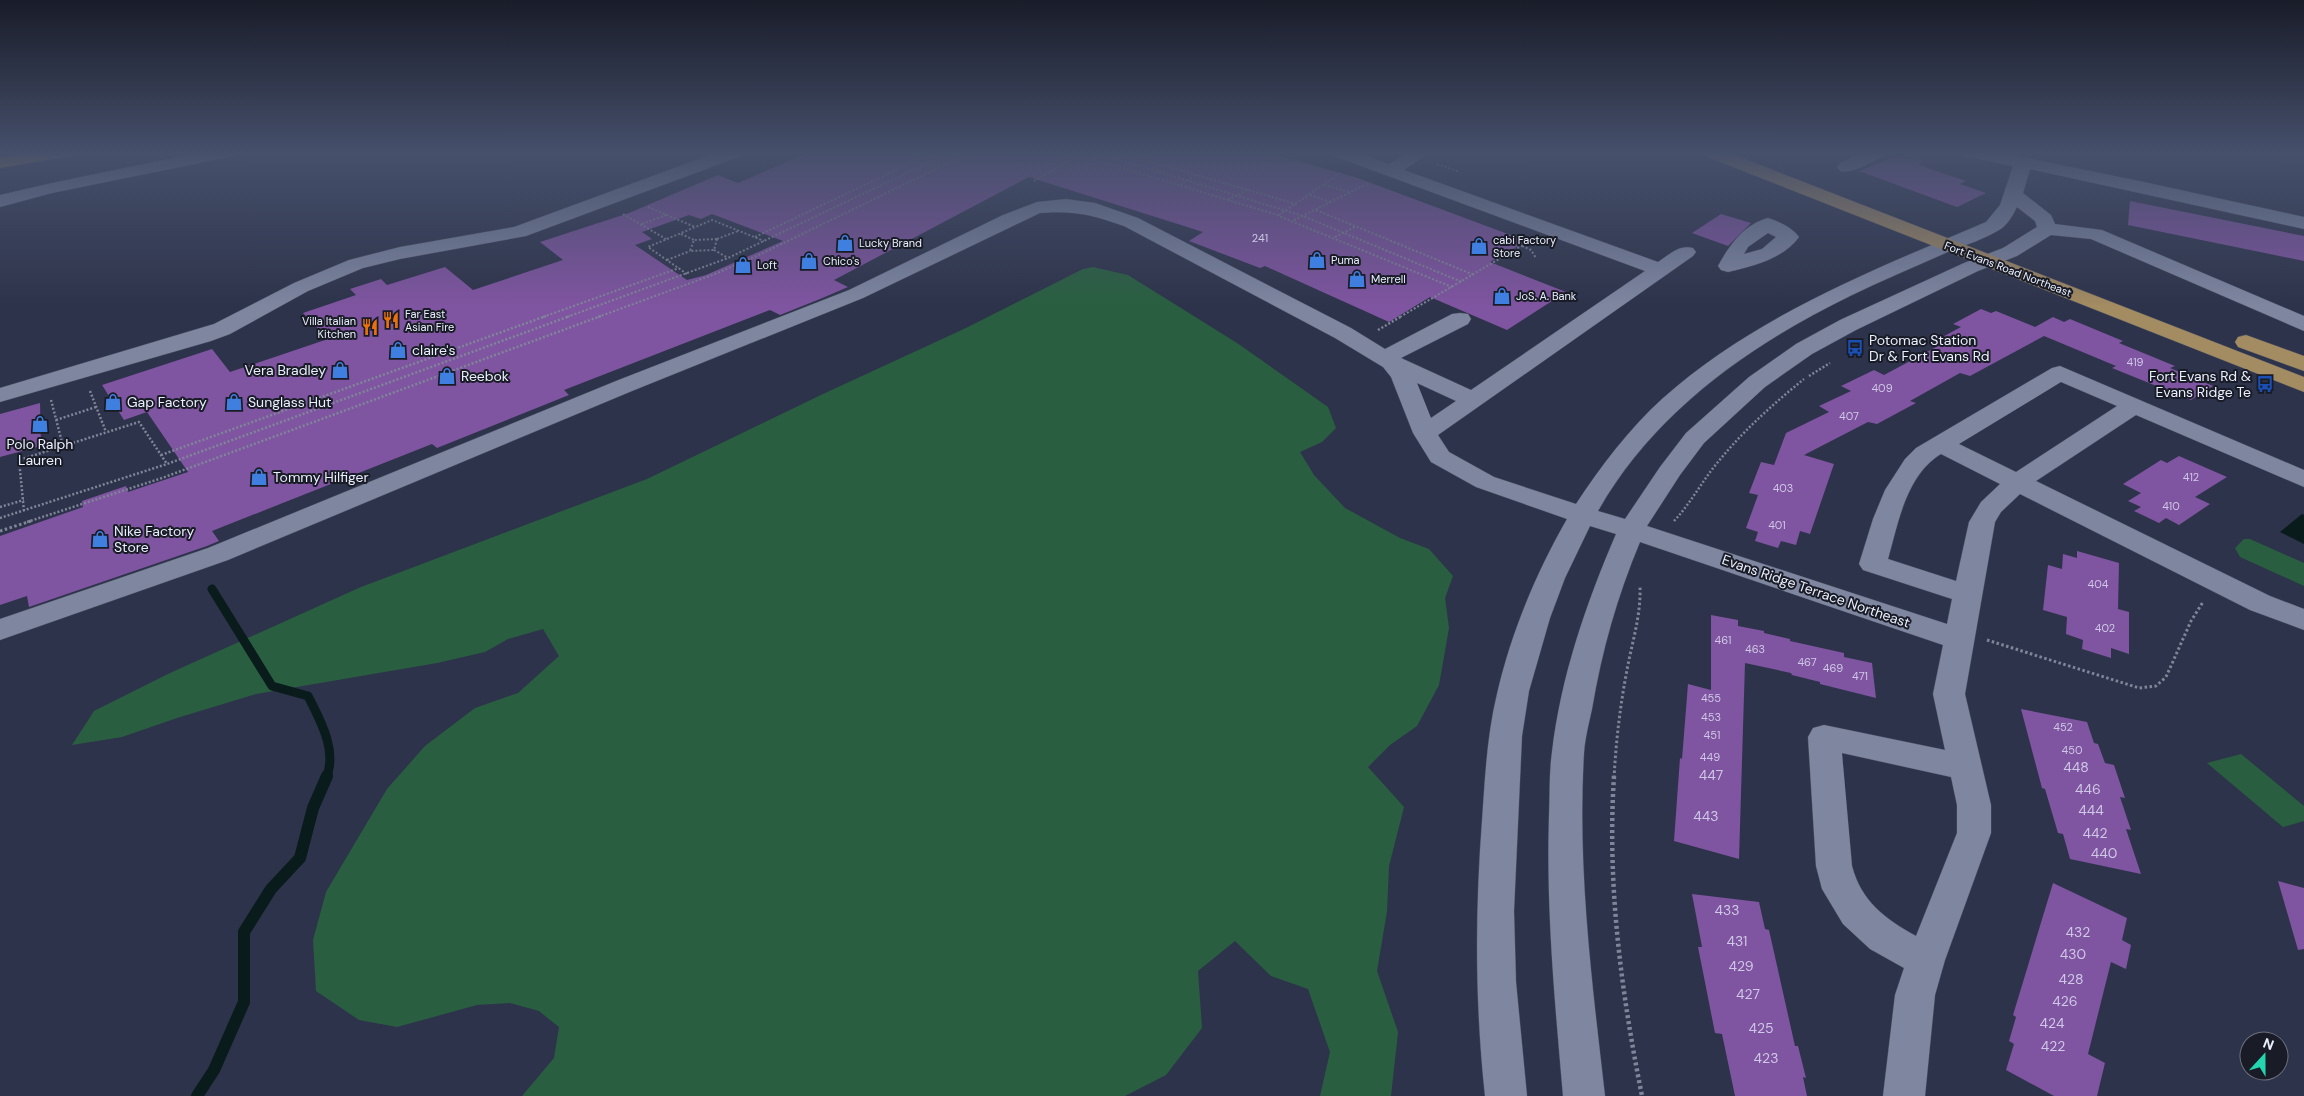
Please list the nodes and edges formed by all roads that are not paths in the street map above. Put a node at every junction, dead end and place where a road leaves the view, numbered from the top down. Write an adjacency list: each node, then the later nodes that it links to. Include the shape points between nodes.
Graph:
1 (597, 203): 23 (street, via 519,232 356,264 301,287 203,336)
2 (1477, 203): 17 (street)
3 (1841, 203): 12 (main road, Fort Evans Road Northeast)
4 (1885, 203): 11 (main road, Fort Evans Road Northeast)
5 (2010, 203): 11 (street, via 1993,226)
6 (2024, 203): 10 (street, via 2044,219)
7 (2211, 203): 8 (street)
8 (2304, 223)
9 (1775, 228): 16 (street)
10 (2047, 229): 14 (street); 19 (street, via 2095,234)
11 (1970, 236): 12 (street); 14 (main road, Fort Evans Road Northeast)
12 (1948, 245): 15 (main road, Fort Evans Road Northeast); 30 (street, via 1787,320 1725,360 1671,404 1634,440 1606,475)
13 (1686, 252): 17 (street)
14 (2010, 252): 15 (street); 21 (main road, Fort Evans Road Northeast)
15 (1988, 261): 22 (main road, Fort Evans Road Northeast); 31 (street, via 1848,325 1804,349 1757,382 1695,438)
16 (1728, 266)
17 (1660, 270): 24 (street)
18 (1460, 319): 20 (street)
19 (2304, 324)
20 (1387, 360): 24 (street); 26 (street, Evans Ridge Terrace Northeast, via 1402,375); 34 (street, via 1260,288 1131,222 1095,209 1066,205 1037,208 856,294 218,554)
21 (2304, 364)
22 (2304, 385)
23 (0, 395)
24 (1474, 400): 26 (street)
25 (2135, 405): 27 (street, via 2060,373); 28 (street); 29 (street)
26 (1425, 433): 30 (street, Evans Ridge Terrace Northeast, via 1440,457 1485,482)
27 (1940, 444): 29 (street); 32 (street, via 1925,453 1905,474 1894,495 1873,564)
28 (2304, 479)
29 (2018, 482): 32 (street, via 1990,508 1982,522); 33 (street, via 2260,603)
30 (1582, 515): 31 (street, Evans Ridge Terrace Northeast); 38 (street, via 1570,534 1532,624 1510,702 1494,898)
31 (1630, 530): 35 (street, Evans Ridge Terrace Northeast); 39 (street, via 1605,592 1585,659 1568,752 1567,871 1571,970)
32 (1966, 594): 35 (street)
33 (2304, 620)
34 (0, 630)
35 (1959, 635): 36 (street, via 1949,694)
36 (1965, 767): 37 (street, via 1974,805 1974,833); 37 (street, via 1824,737 1834,866 1840,889 1856,913 1883,937)
37 (1926, 960): 40 (street, via 1915,995)
38 (1506, 1096)
39 (1584, 1096)
40 (1904, 1096)

